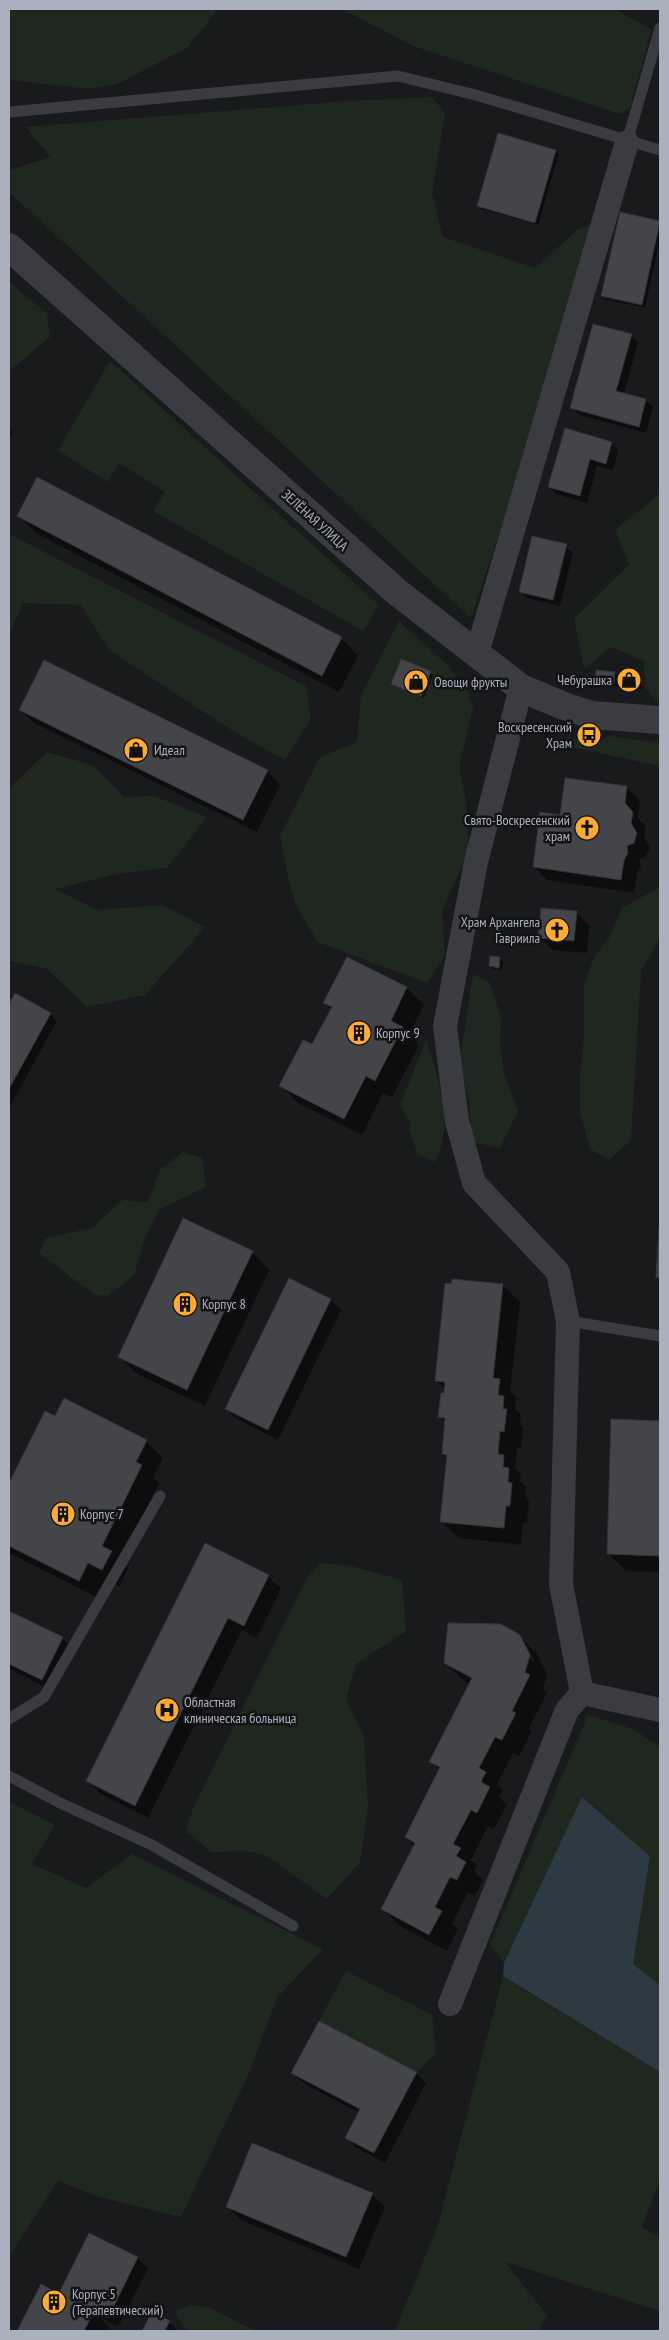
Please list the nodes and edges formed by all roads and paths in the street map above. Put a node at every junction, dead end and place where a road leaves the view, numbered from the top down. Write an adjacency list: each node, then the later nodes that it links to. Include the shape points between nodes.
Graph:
1 (660, 28): 3 (lane)
2 (9, 112): 3 (lane, via 398,76 476,95)
3 (627, 142): 4 (lane); 6 (street)
4 (660, 150)
5 (9, 247): 6 (street, ЗЕЛЁНАЯ УЛИЦА, via 397,592)
6 (477, 653): 7 (street, ЗЕЛЁНАЯ УЛИЦА)
7 (521, 688): 8 (street, ЗЕЛЁНАЯ УЛИЦА, via 592,715); 9 (street, via 476,862 444,1026 457,1121 474,1183 558,1272)
8 (660, 720)
9 (568, 1321): 10 (lane); 12 (street, via 561,1584)
10 (660, 1336)
11 (160, 1496): 14 (lane, via 44,1697)
12 (582, 1693): 13 (street); 17 (street, via 567,1710)
13 (660, 1710)
14 (9, 1719)
15 (9, 1776): 16 (lane, via 150,1844)
16 (293, 1926)
17 (450, 2004)

